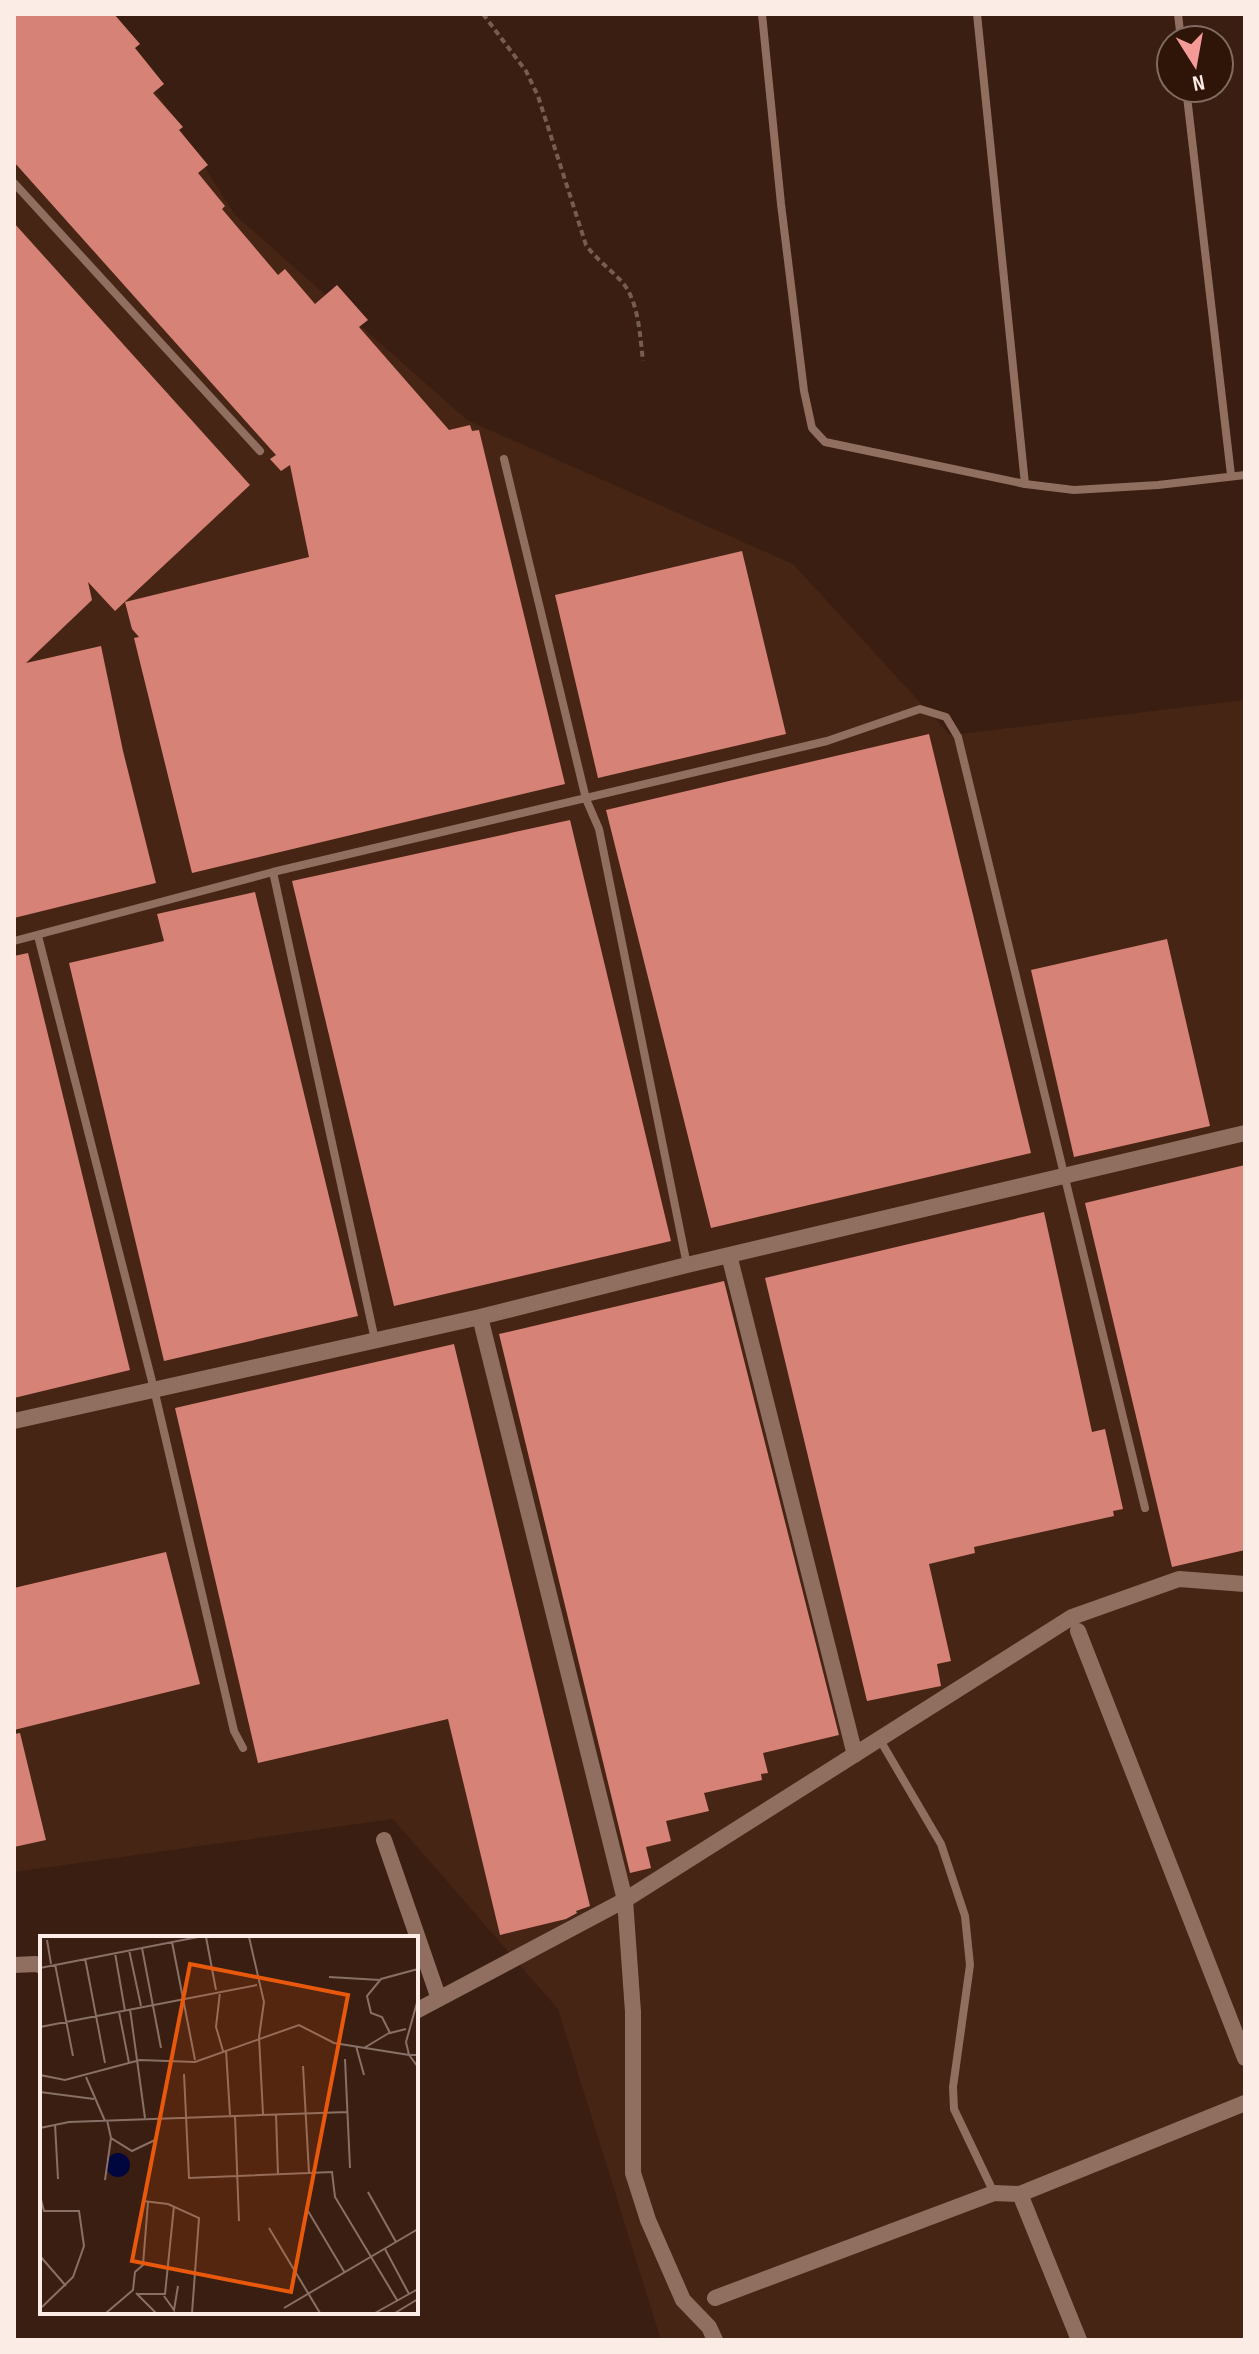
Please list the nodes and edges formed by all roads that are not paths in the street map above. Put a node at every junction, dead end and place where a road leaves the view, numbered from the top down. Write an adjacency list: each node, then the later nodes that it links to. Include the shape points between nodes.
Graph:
1 (762, 14): 9 (lane, via 812,428 825,442)
2 (977, 14): 9 (lane)
3 (1188, 104): 7 (lane)
4 (14, 183): 5 (lane)
5 (260, 451)
6 (504, 459): 10 (lane)
7 (1231, 475): 8 (lane); 9 (lane, via 1074,490)
8 (1245, 475)
9 (1025, 484)
10 (586, 799): 11 (lane); 15 (lane, via 827,741 920,709 946,717 958,737); 17 (lane, via 599,829)
11 (273, 872): 12 (lane); 19 (lane)
12 (38, 936): 13 (lane); 20 (lane)
13 (14, 941)
14 (1245, 1133): 15 (street)
15 (1064, 1175): 16 (street); 22 (lane)
16 (729, 1255): 17 (street); 27 (street)
17 (687, 1265): 18 (street)
18 (480, 1317): 19 (street); 29 (street)
19 (375, 1341): 20 (street)
20 (154, 1389): 21 (street); 26 (lane, via 234,1731)
21 (14, 1421)
22 (1145, 1508)
23 (1245, 1584): 25 (street, via 1179,1579 1072,1617)
24 (1078, 1631): 36 (street)
25 (880, 1740): 27 (street); 38 (lane, via 941,1844 965,1916 970,1965 954,2109)
26 (243, 1748)
27 (855, 1755): 29 (street)
28 (384, 1840): 30 (street)
29 (625, 1900): 34 (street); 41 (street, via 633,2012 633,2173 683,2300)
30 (417, 1936)
31 (418, 1938): 34 (street)
32 (14, 1965): 33 (street)
33 (40, 1965)
34 (439, 1999): 35 (street)
35 (418, 2010)
36 (1245, 2058)
37 (1245, 2103): 39 (street)
38 (994, 2193): 39 (street); 40 (street)
39 (1020, 2194): 42 (street)
40 (715, 2298)
41 (715, 2340)
42 (1079, 2340)

